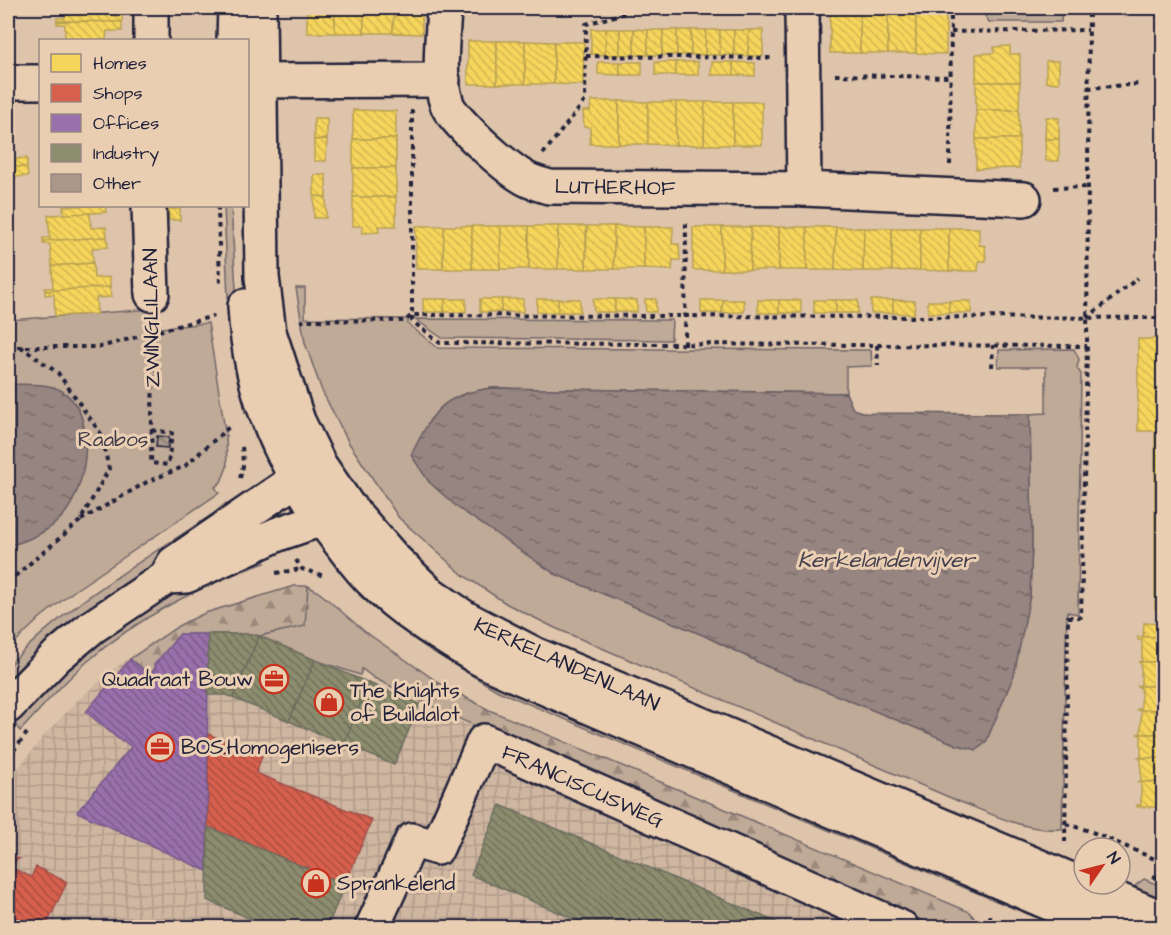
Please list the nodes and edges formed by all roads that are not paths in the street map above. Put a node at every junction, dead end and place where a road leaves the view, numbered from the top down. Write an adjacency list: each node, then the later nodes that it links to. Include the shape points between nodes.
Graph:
1 (151, 8): 6 (street)
2 (235, 8): 7 (street)
3 (259, 8): 8 (street, KERKELANDENLAAN)
4 (444, 8): 9 (street, LUTHERHOF)
5 (802, 8): 12 (street)
6 (151, 39)
7 (234, 39)
8 (254, 81): 9 (street); 17 (street, KERKELANDENLAAN, via 262,277 269,332)
9 (427, 81): 12 (street, LUTHERHOF, via 471,134 524,178 549,187)
10 (8, 82): 11 (street)
11 (39, 82)
12 (804, 189): 13 (street, LUTHERHOF)
13 (1024, 198)
14 (150, 207): 16 (street, ZWINGLILAAN)
15 (240, 207): 17 (street, KERKELANDENLAAN, via 246,327 256,377 272,431)
16 (152, 294)
17 (308, 472): 18 (street, KERKELANDENLAAN); 19 (street, via 174,563)
18 (334, 512): 19 (street, via 186,576); 21 (street, KERKELANDENLAAN, via 389,554 428,592 496,636); 24 (street, KERKELANDENLAAN, via 372,582 411,614 479,658)
19 (167, 577): 20 (street, via 92,627 44,668)
20 (8, 706)
21 (1164, 919)
22 (372, 927): 23 (street, FRANCISCUSWEG, via 412,840 437,848 484,741)
23 (902, 927)
24 (1108, 927)

